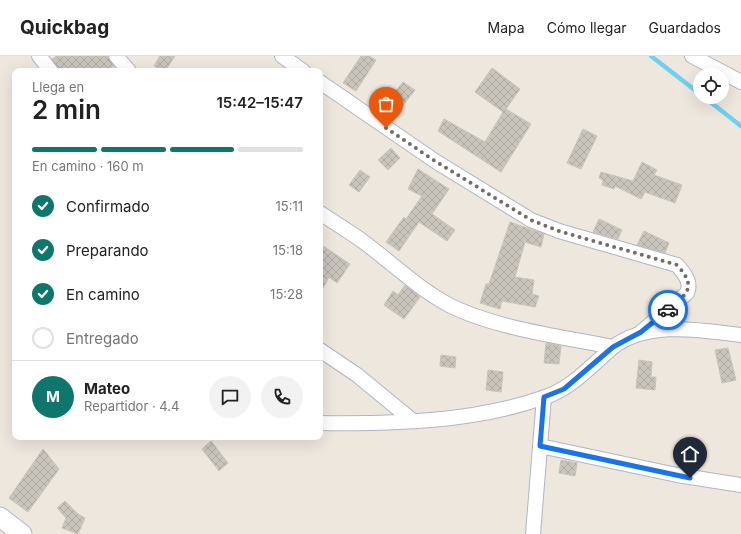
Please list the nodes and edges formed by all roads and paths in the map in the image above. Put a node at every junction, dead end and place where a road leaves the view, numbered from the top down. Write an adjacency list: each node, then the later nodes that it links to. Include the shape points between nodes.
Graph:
1 (39, 56): 5 (street)
2 (116, 56): 6 (street)
3 (282, 56): 7 (street)
4 (692, 56): 8 (street)
5 (49, 68)
6 (126, 68)
7 (300, 68)
8 (741, 82)
9 (323, 84): 11 (street, via 435,161 531,220 559,231 677,265 687,278 687,293)
10 (323, 215): 13 (street, via 361,240 426,291 468,313 510,325)
11 (641, 332): 12 (street, via 688,330); 13 (street)
12 (741, 335)
13 (613, 347): 15 (street, via 564,389)
14 (323, 352): 16 (street, via 357,375)
15 (544, 397): 16 (street, via 505,408); 18 (street)
16 (413, 421): 17 (street)
17 (323, 423)
18 (540, 446): 19 (street, via 677,475); 22 (street)
19 (741, 485)
20 (0, 517): 21 (street)
21 (22, 534)
22 (533, 534)

